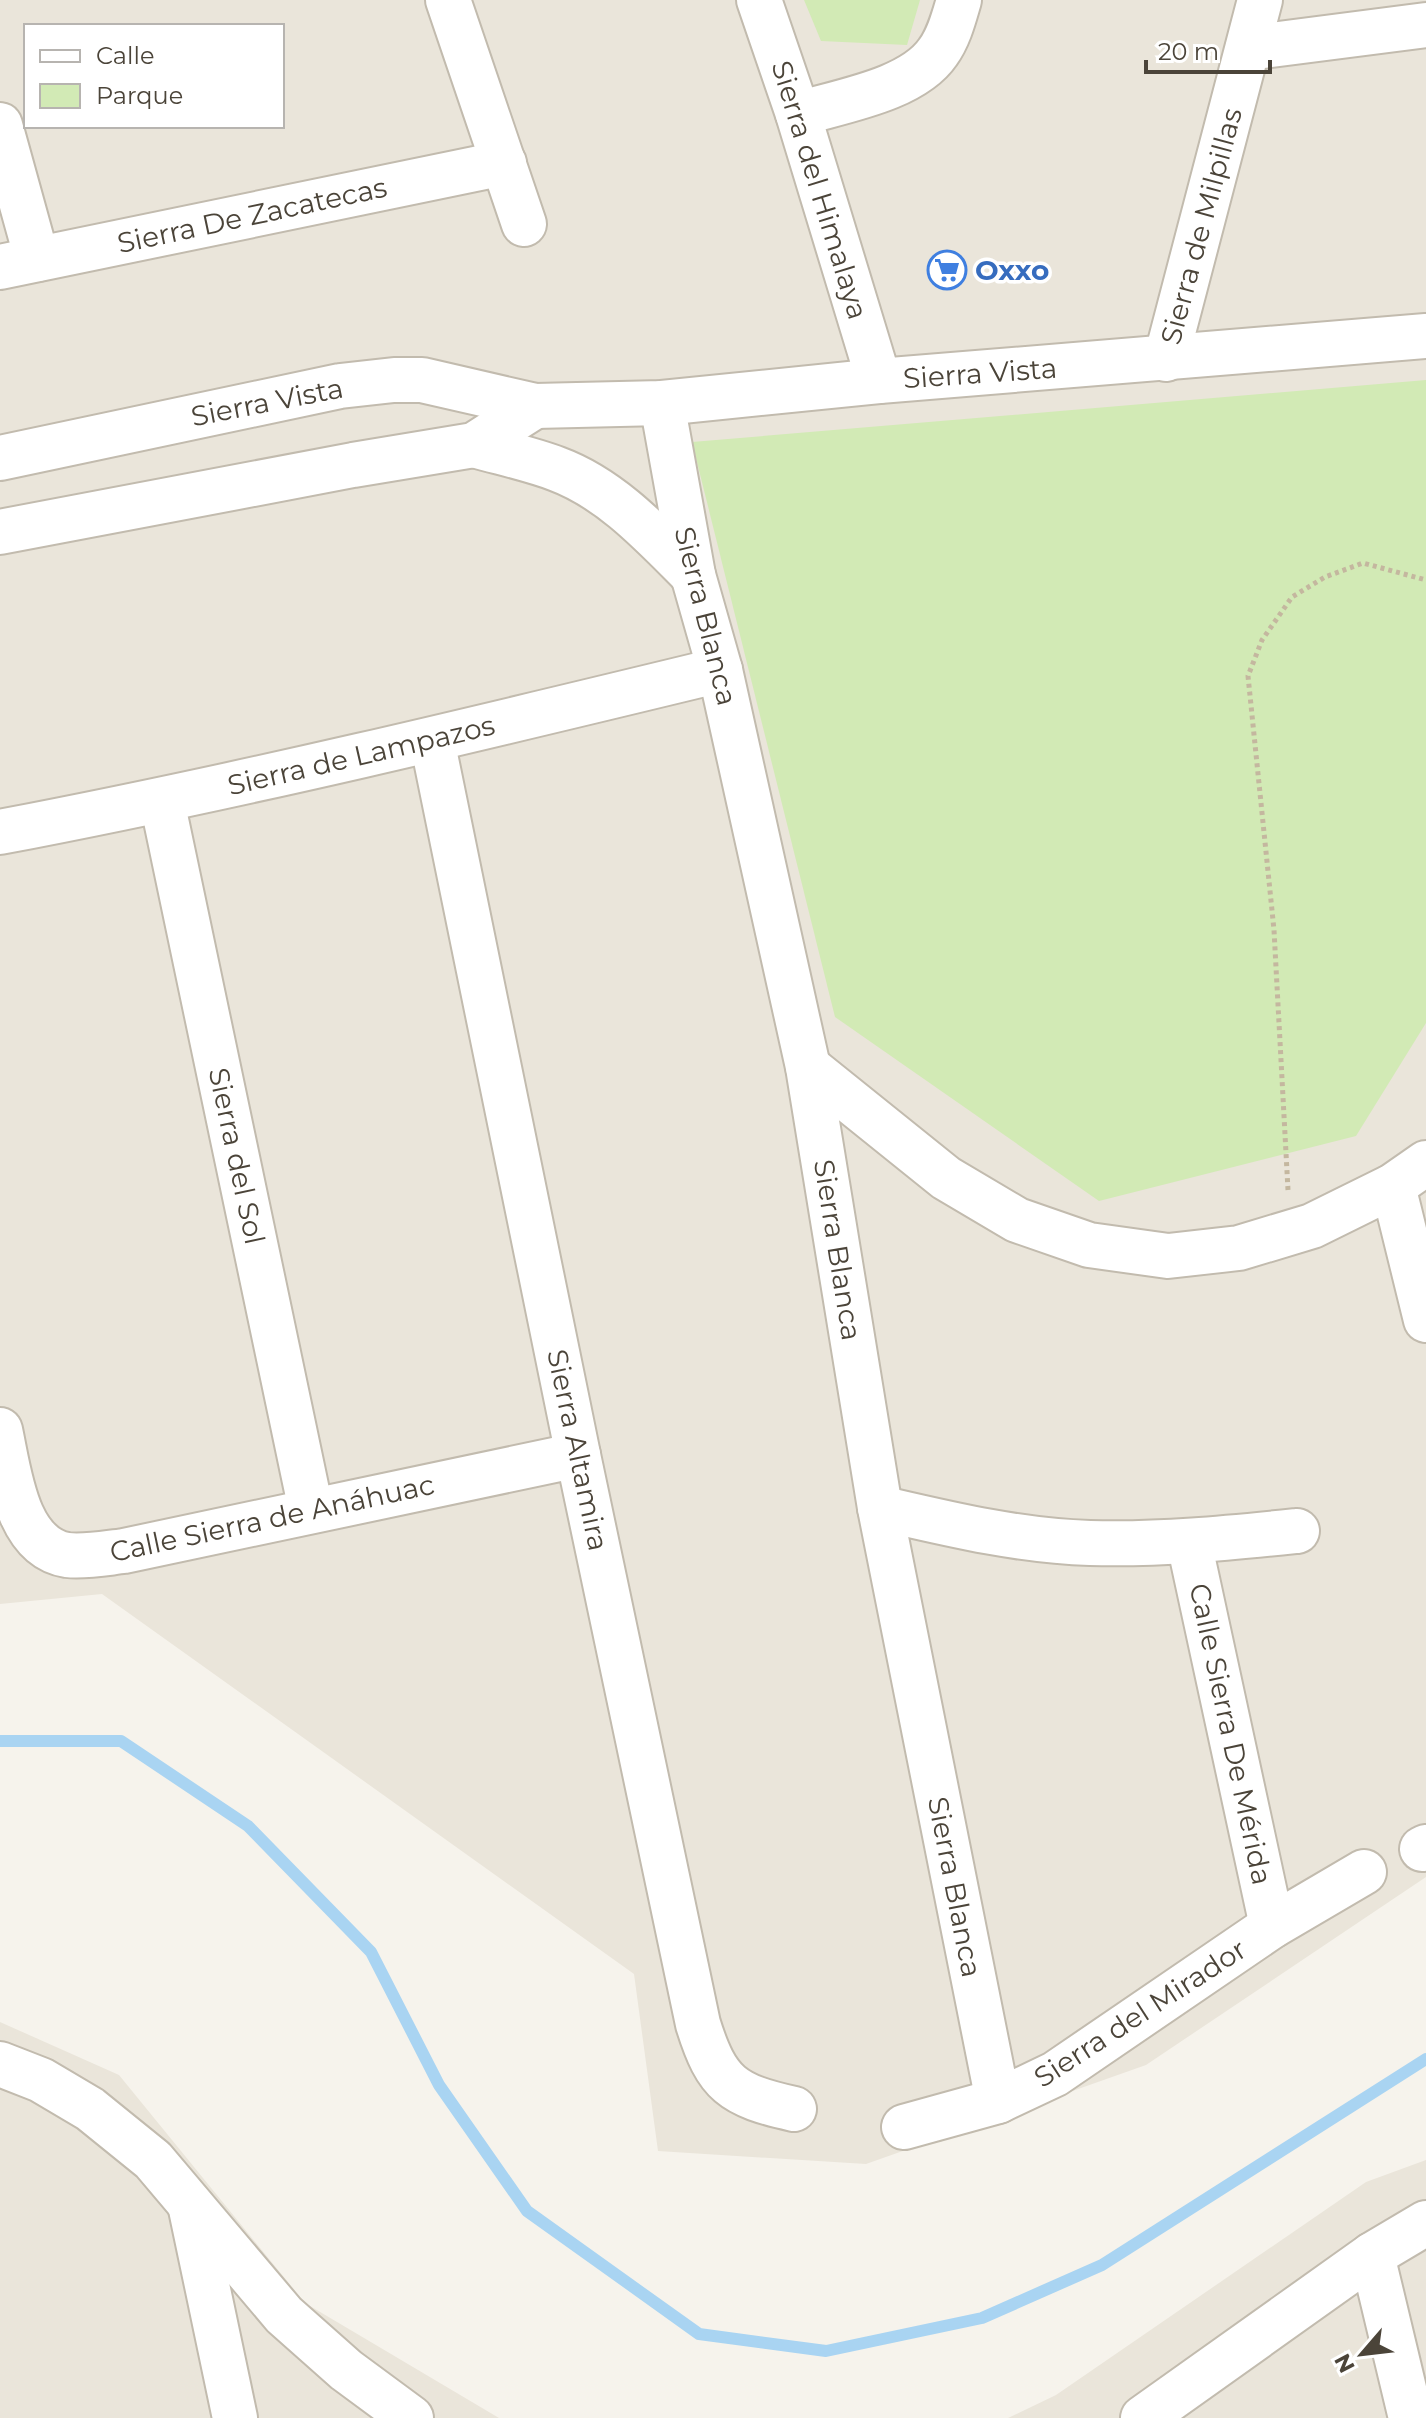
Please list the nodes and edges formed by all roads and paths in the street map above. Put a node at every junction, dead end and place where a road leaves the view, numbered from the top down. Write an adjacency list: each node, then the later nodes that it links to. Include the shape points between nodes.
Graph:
1 (448, 0): 9 (street)
2 (759, 0): 7 (street, Sierra del Himalaya)
3 (959, 0): 7 (street, via 939,51 925,68 905,81)
4 (1260, 0): 6 (street, Sierra de Milpillas)
5 (1426, 25): 6 (street)
6 (1248, 48): 13 (street, Sierra de Milpillas)
7 (798, 114): 15 (street, Sierra del Himalaya)
8 (0, 125): 11 (street)
9 (504, 163): 10 (street); 11 (street, Sierra De Zacatecas)
10 (524, 224)
11 (19, 263)
12 (1426, 336): 13 (street, Sierra Vista)
13 (1166, 359): 15 (street, Sierra Vista)
14 (422, 380): 17 (street, Sierra Vista); 19 (street); 20 (street, Sierra Vista, via 340,386)
15 (879, 381): 16 (street, Sierra Vista)
16 (662, 403): 17 (street, Sierra Vista); 22 (street, Sierra Blanca)
17 (535, 406): 18 (street)
18 (474, 445): 19 (street); 22 (street, via 559,469 601,492)
19 (431, 451): 21 (street)
20 (0, 458)
21 (0, 532)
22 (693, 575): 24 (street, Sierra Blanca)
23 (1426, 580): 30 (path, via 1363,563 1325,577 1292,597 1262,640 1248,676 1274,930)
24 (720, 670): 25 (street, Sierra de Lampazos); 28 (street, Sierra Blanca)
25 (432, 740): 26 (street, Sierra de Lampazos); 33 (street, Sierra Altamira)
26 (162, 801): 27 (street, Sierra de Lampazos); 35 (street, Sierra del Sol)
27 (0, 832)
28 (808, 1067): 30 (street, via 946,1178 1017,1220 1089,1245 1168,1256 1239,1248); 34 (street, Sierra Blanca)
29 (1410, 1174): 30 (street); 31 (street)
30 (1291, 1232)
31 (1426, 1320)
32 (0, 1430): 35 (street, Calle Sierra de Anáhuac, via 21,1514 48,1549 66,1555 124,1551)
33 (578, 1455): 35 (street, Calle Sierra de Anáhuac); 42 (street, Sierra Altamira, via 707,2055 722,2079 739,2092)
34 (880, 1508): 37 (street, via 1042,1539); 41 (street, Sierra Blanca)
35 (311, 1510)
36 (1297, 1531): 37 (street)
37 (1189, 1542): 39 (street, Calle Sierra De Mérida)
38 (1364, 1872): 39 (street, Sierra del Mirador)
39 (1272, 1926): 41 (street, Sierra del Mirador, via 1055,2074)
40 (0, 2064): 44 (street, via 41,2080 90,2109 153,2160)
41 (998, 2101): 43 (street, Sierra del Mirador)
42 (794, 2109)
43 (904, 2127)
44 (189, 2203): 47 (street); 48 (street, via 284,2315)
45 (1426, 2223): 46 (street)
46 (1372, 2255): 49 (street); 50 (street)
47 (235, 2418)
48 (411, 2418)
49 (1143, 2418)
50 (1411, 2418)

